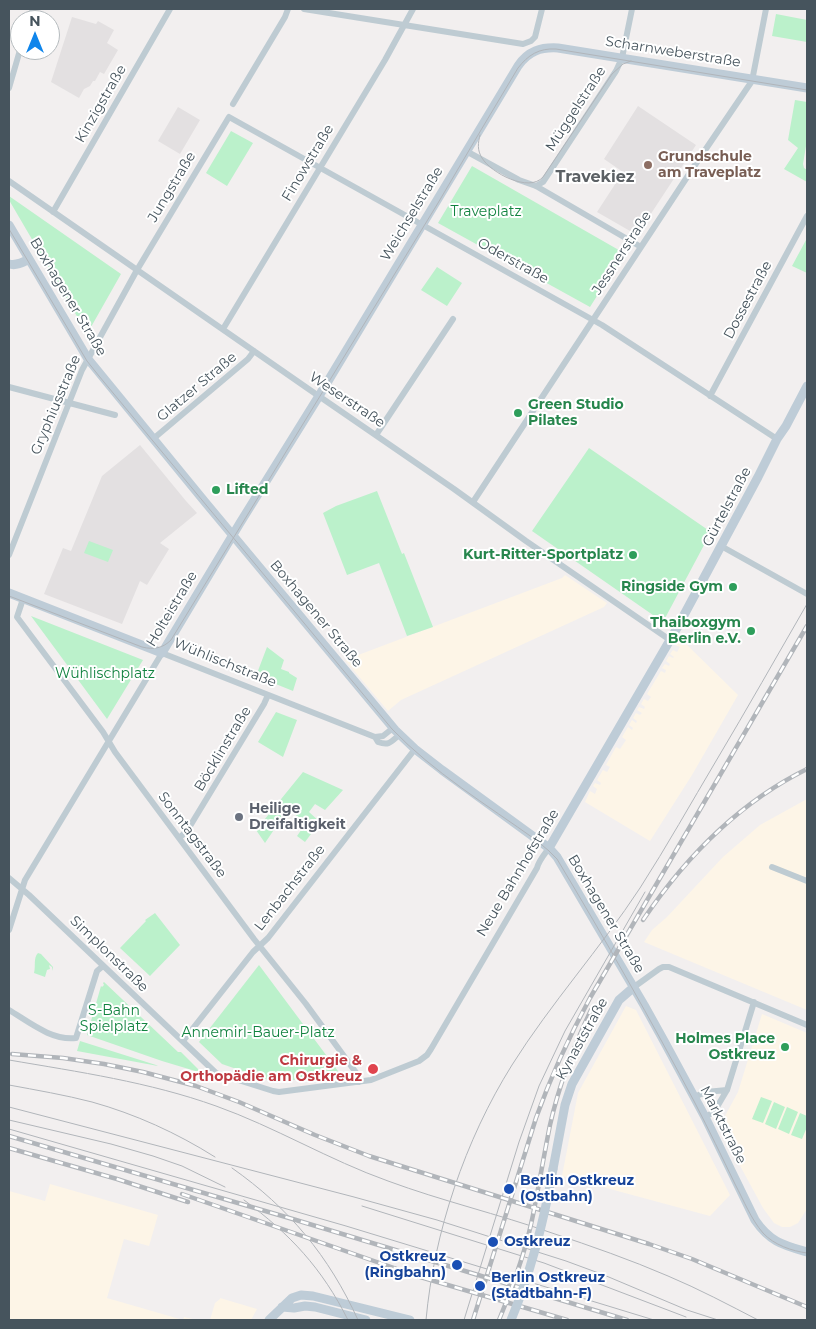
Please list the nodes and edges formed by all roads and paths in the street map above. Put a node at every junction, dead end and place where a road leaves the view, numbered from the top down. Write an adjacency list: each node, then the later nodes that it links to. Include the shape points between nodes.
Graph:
1 (170, 9): 21 (street, Kinzigstraße)
2 (288, 9): 15 (street)
3 (304, 9): 8 (street)
4 (413, 9): 8 (street, Finowstraße)
5 (542, 9): 8 (street, via 535,37 523,44)
6 (632, 9): 10 (street, Müggelstraße)
7 (766, 9): 12 (street, Jessnerstraße)
8 (405, 26): 18 (street, Finowstraße)
9 (534, 51): 10 (street, Scharnweberstraße, via 558,48); 17 (street, Weichselstraße, via 518,66)
10 (622, 58): 12 (street, Scharnweberstraße); 20 (street, Müggelstraße, via 543,182)
11 (17, 60): 13 (street)
12 (753, 79): 14 (street, Scharnweberstraße); 25 (street, Jessnerstraße)
13 (9, 88)
14 (807, 88)
15 (233, 104)
16 (230, 117): 18 (street, Oderstraße); 28 (street, Jungstraße)
17 (466, 151): 20 (street); 24 (street, Weichselstraße)
18 (320, 168): 24 (street, Oderstraße); 31 (street, Finowstraße)
19 (9, 181): 21 (street, Weserstraße)
20 (536, 186): 25 (street)
21 (54, 212): 28 (street, Weserstraße)
22 (807, 216): 37 (street, Dossestraße)
23 (9, 225): 26 (street, Boxhagener Straße)
24 (422, 225): 30 (street, Oderstraße); 36 (street, Weichselstraße)
25 (641, 247): 30 (street, Jessnerstraße)
26 (29, 259): 27 (street); 33 (street, Boxhagener Straße)
27 (9, 264)
28 (137, 270): 31 (street, Weserstraße); 33 (street, Gryphiusstraße)
29 (453, 319): 40 (street)
30 (592, 321): 37 (street, Oderstraße); 43 (street, Jessnerstraße)
31 (223, 329): 32 (street, Weserstraße)
32 (254, 351): 36 (street, Weserstraße); 42 (street, Glatzer Straße, via 248,360)
33 (88, 359): 38 (street, Gryphiusstraße); 42 (street, Boxhagener Straße)
34 (807, 386): 41 (street, Gürtelstraße)
35 (9, 387): 38 (street)
36 (318, 396): 40 (street, Weserstraße); 44 (street, Holteistraße)
37 (710, 396): 41 (street, Oderstraße)
38 (69, 403): 39 (street); 46 (street, Gryphiusstraße)
39 (115, 415)
40 (376, 435): 43 (street, Weserstraße)
41 (777, 438): 45 (street, Gürtelstraße)
42 (153, 439): 44 (street, Boxhagener Straße)
43 (473, 502): 50 (street, Weserstraße)
44 (232, 535): 51 (street, Holteistraße); 53 (street, Boxhagener Straße)
45 (721, 546): 48 (street); 50 (street, Gürtelstraße)
46 (9, 555)
47 (9, 593): 49 (street, Wühlischstraße)
48 (807, 594)
49 (23, 599): 51 (street, Wühlischstraße); 54 (street, Sonntagstraße, via 17,617)
50 (670, 640): 57 (street, Neue Bahnhofstraße)
51 (162, 653): 52 (street, Wühlischstraße); 54 (street, Holteistraße)
52 (268, 695): 53 (street, Wühlischstraße, via 375,737 378,742 386,744); 56 (street, Böcklinstraße, via 188,831)
53 (396, 731): 55 (street, Boxhagener Straße)
54 (108, 742): 56 (street, Sonntagstraße); 61 (street, Holteistraße)
55 (415, 749): 57 (street, Boxhagener Straße); 63 (street, Lenbachstraße)
56 (179, 838): 63 (street, Sonntagstraße)
57 (549, 848): 65 (street, Boxhagener Straße); 70 (street, Neue Bahnhofstraße, via 427,1055 409,1065)
58 (772, 867): 60 (street)
59 (9, 878): 61 (street, Simplonstraße)
60 (807, 881)
61 (21, 889): 62 (street, Holteistraße); 64 (street, Simplonstraße)
62 (9, 930)
63 (260, 946): 69 (street, Lenbachstraße); 70 (street, Sonntagstraße, via 352,1066)
64 (103, 966): 67 (street, via 97,972 76,1038 54,1036); 69 (street, Simplonstraße)
65 (634, 987): 66 (street, via 663,967 678,970); 72 (street, Marktstraße); 79 (street, Kynaststraße, bridge, via 619,1000 572,1084 535,1252)
66 (754, 1002): 68 (street); 71 (street)
67 (9, 1010)
68 (807, 1025)
69 (183, 1042): 70 (street, Simplonstraße, via 216,1073 273,1091)
70 (359, 1082)
71 (727, 1090): 72 (street); 73 (street, via 714,1112)
72 (694, 1097): 73 (street, Marktstraße)
73 (704, 1116): 74 (street, Marktstraße, via 759,1226 776,1242)
74 (807, 1252)
75 (282, 1307): 76 (street); 77 (street, via 315,1307); 78 (street, via 296,1296 312,1296)
76 (269, 1320)
77 (366, 1320)
78 (410, 1320)
79 (511, 1320)

